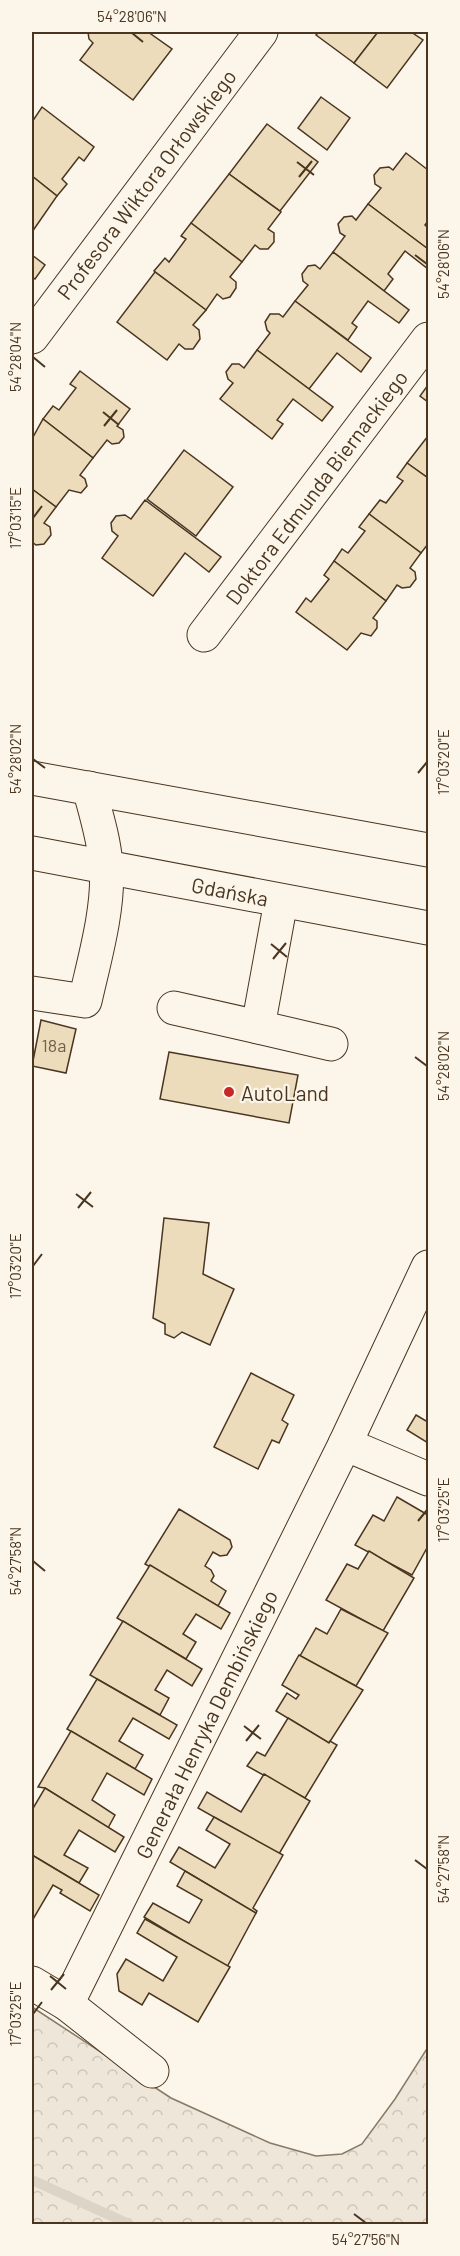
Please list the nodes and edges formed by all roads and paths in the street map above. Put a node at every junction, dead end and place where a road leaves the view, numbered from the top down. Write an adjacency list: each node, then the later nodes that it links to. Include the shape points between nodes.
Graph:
1 (261, 32): 2 (street, Profesora Wiktora Orłowskiego)
2 (32, 337)
3 (429, 339): 4 (street, Doktora Edmunda Biernackiego)
4 (204, 635)
5 (32, 778): 6 (street)
6 (89, 788): 7 (street); 9 (street)
7 (429, 850)
8 (32, 853): 9 (street, Gdańska)
9 (107, 867): 10 (street, Gdańska); 12 (street, via 101,932 86,1001)
10 (281, 901): 11 (street, Gdańska); 14 (street)
11 (429, 928)
12 (32, 993)
13 (174, 1008): 14 (street)
14 (258, 1027): 15 (street)
15 (331, 1044)
16 (429, 1267): 17 (street, Generała Henryka Dembińskiego)
17 (345, 1444): 18 (street); 20 (street, Generała Henryka Dembińskiego)
18 (429, 1479)
19 (32, 1983): 20 (street)
20 (67, 2004): 21 (street)
21 (152, 2071)

